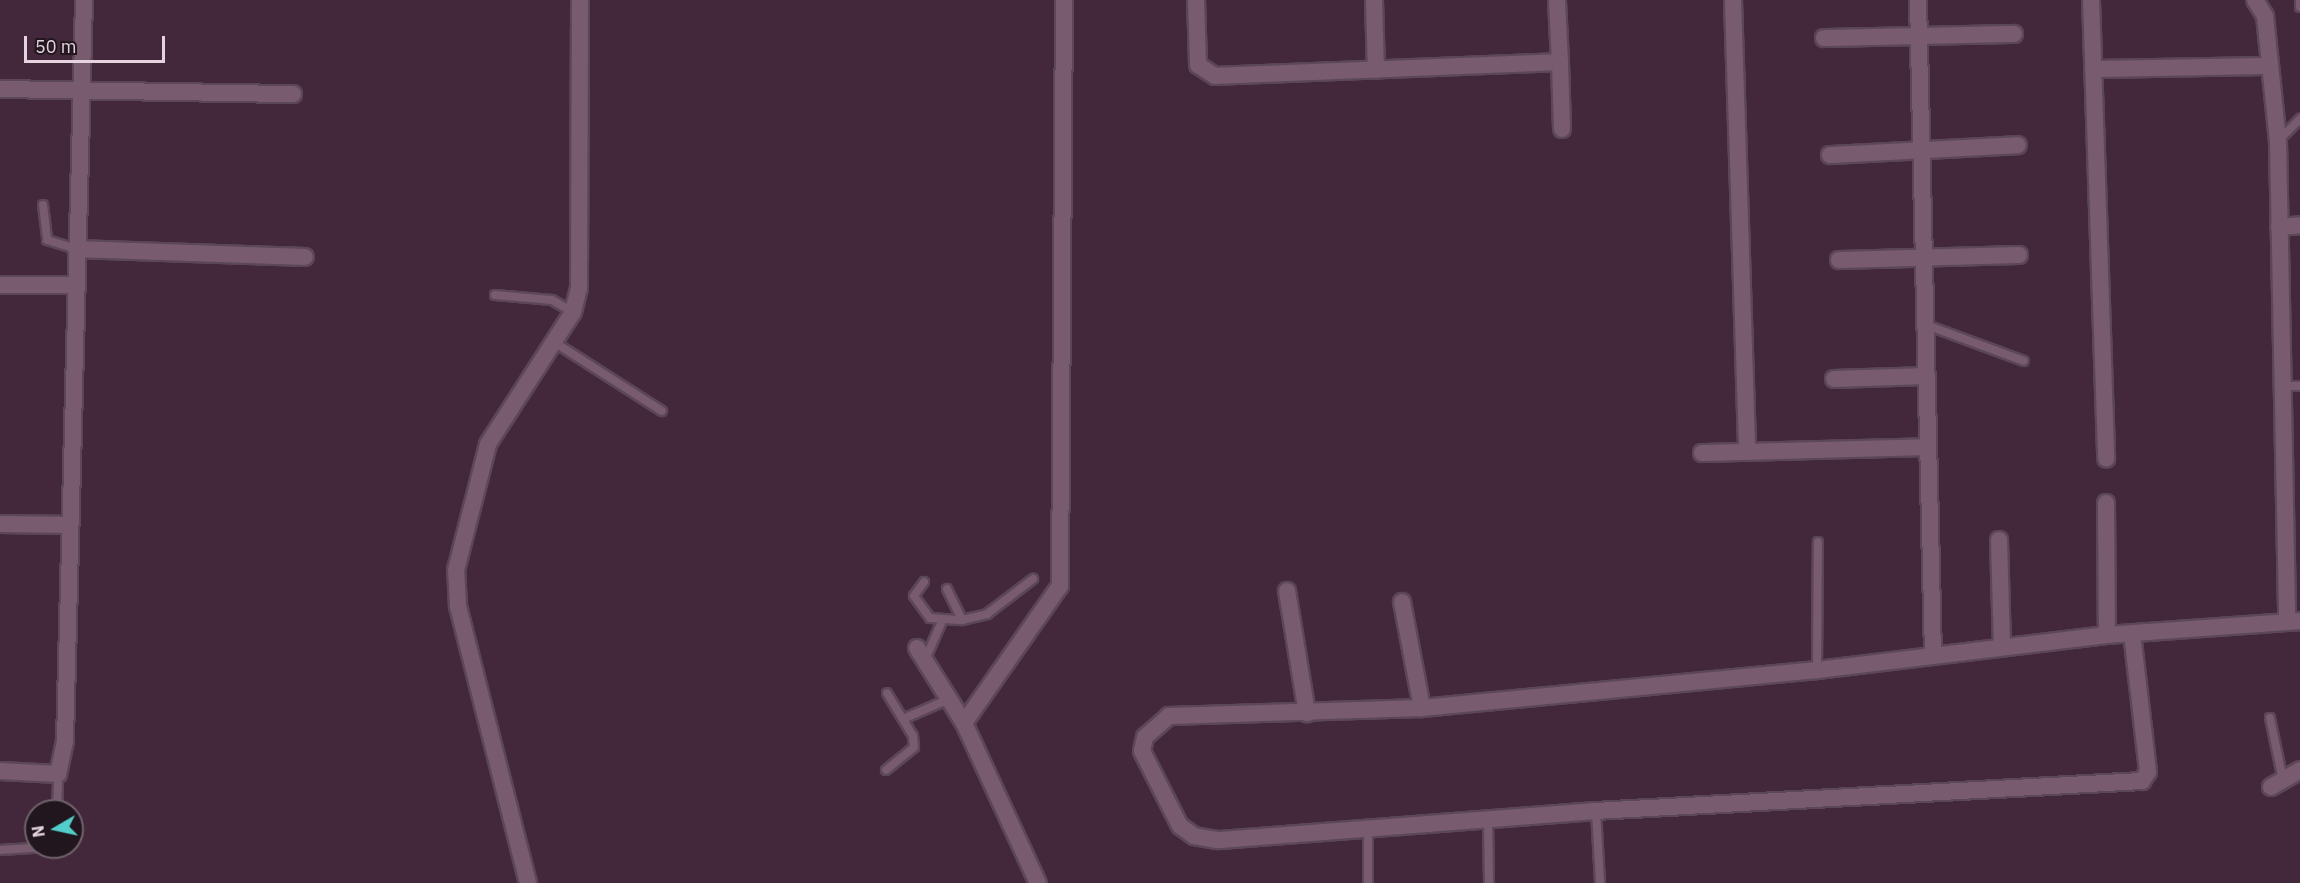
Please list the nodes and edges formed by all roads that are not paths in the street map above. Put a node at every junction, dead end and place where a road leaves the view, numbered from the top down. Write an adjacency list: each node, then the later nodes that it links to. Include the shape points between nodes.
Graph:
1 (84, 0): 21 (street)
2 (580, 0): 40 (street, via 583,260)
3 (1064, 0): 79 (street, via 1060,586)
4 (1196, 0): 19 (street, via 1198,65 1215,76)
5 (1374, 0): 19 (street)
6 (1557, 0): 16 (street)
7 (1733, 0): 51 (street)
8 (1917, 0): 15 (street)
9 (2091, 0): 18 (street)
10 (2255, 0): 17 (street, via 2265,16)
11 (2300, 0): 12 (lane)
12 (2300, 7)
13 (2014, 34): 15 (street)
14 (1824, 38): 15 (street)
15 (1918, 38): 27 (street)
16 (1560, 62): 19 (street); 24 (street)
17 (2270, 66): 18 (street); 25 (street)
18 (2092, 69): 53 (street)
19 (1376, 70)
20 (0, 89): 21 (street)
21 (81, 90): 22 (street); 32 (street)
22 (293, 93)
23 (2300, 119): 25 (lane)
24 (1562, 129)
25 (2278, 141): 31 (street)
26 (2018, 145): 27 (street)
27 (1921, 152): 28 (street); 35 (street)
28 (1830, 155)
29 (44, 205): 32 (lane, via 47,240)
30 (2300, 225): 31 (street)
31 (2279, 227): 46 (street)
32 (76, 249): 34 (street); 38 (street)
33 (2019, 255): 35 (street)
34 (304, 257)
35 (1924, 258): 36 (street); 41 (street)
36 (1839, 260)
37 (0, 285): 38 (street)
38 (74, 285): 56 (street)
39 (495, 295): 40 (lane, via 552,300)
40 (573, 312): 42 (street)
41 (1925, 325): 43 (lane); 44 (street)
42 (554, 342): 48 (lane); 91 (street, via 488,444 456,570 458,606)
43 (2024, 361)
44 (1927, 376): 45 (street); 50 (street)
45 (1834, 379)
46 (2282, 386): 47 (lane); 49 (street)
47 (2300, 386)
48 (662, 411)
49 (2292, 445): 66 (street)
50 (1928, 447): 51 (street); 71 (street)
51 (1747, 450): 52 (street)
52 (1702, 453)
53 (2106, 459)
54 (2106, 502): 68 (street)
55 (0, 524): 56 (street)
56 (69, 525): 83 (street, via 65,740)
57 (1999, 540): 69 (street)
58 (1818, 542): 72 (lane)
59 (1033, 579): 64 (lane, via 987,614)
60 (924, 582): 65 (lane, via 914,596 930,618)
61 (947, 589): 64 (lane)
62 (1287, 591): 76 (street)
63 (1402, 602): 75 (street)
64 (962, 620): 65 (lane)
65 (942, 621): 70 (lane)
66 (2293, 621): 67 (street)
67 (2132, 633): 68 (street); 86 (street, via 2148,772 2142,781)
68 (2107, 635): 69 (street)
69 (2002, 646): 71 (street)
70 (921, 654): 74 (street)
71 (1933, 654): 72 (street)
72 (1817, 670): 75 (street)
73 (887, 693): 78 (lane)
74 (949, 699): 78 (lane); 79 (street)
75 (1422, 708): 76 (street)
76 (1307, 713): 88 (street, via 1169,716 1145,737 1142,751 1180,826 1194,836 1217,840)
77 (2270, 718): 84 (lane)
78 (903, 719): 80 (lane, via 914,747)
79 (964, 723): 92 (street)
80 (886, 770)
81 (2300, 770): 84 (street)
82 (0, 771): 83 (street)
83 (58, 774): 85 (lane)
84 (2277, 784)
85 (57, 799)
86 (1596, 811): 87 (street); 95 (lane)
87 (1488, 819): 88 (street); 94 (lane)
88 (1368, 830): 93 (lane)
89 (24, 848): 90 (lane)
90 (0, 850)
91 (528, 883)
92 (1038, 883)
93 (1368, 883)
94 (1488, 883)
95 (1600, 883)

